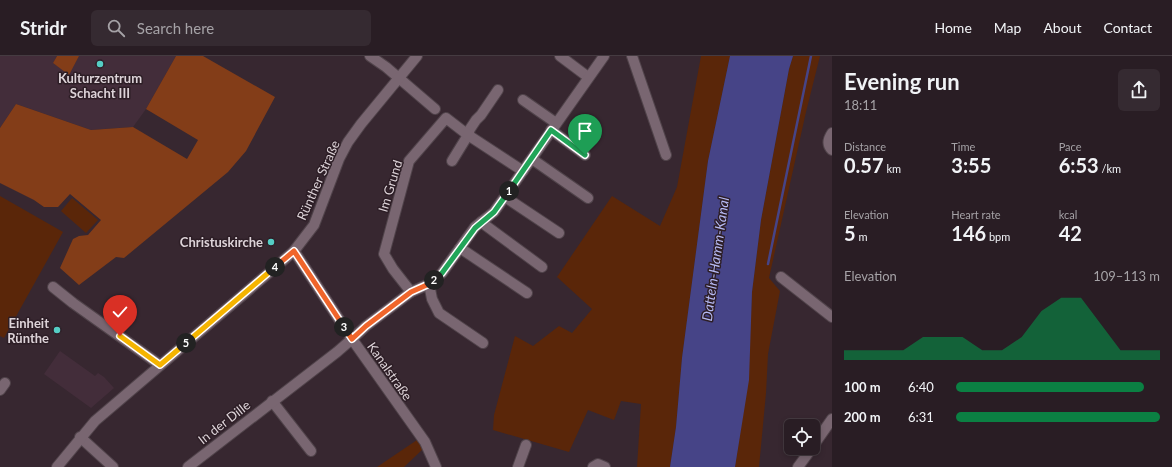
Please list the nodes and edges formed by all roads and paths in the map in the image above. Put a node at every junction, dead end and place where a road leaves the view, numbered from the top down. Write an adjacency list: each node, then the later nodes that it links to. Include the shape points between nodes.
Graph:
1 (370, 56): 7 (street)
2 (417, 56): 7 (street, Rünther Straße)
3 (560, 56): 6 (street)
4 (604, 56): 6 (street, In der Dille)
5 (632, 56): 16 (street)
6 (588, 77): 11 (street, In der Dille)
7 (398, 78): 10 (street); 25 (street, Rünther Straße, via 348,142 314,225)
8 (498, 90): 13 (street)
9 (523, 100): 11 (street)
10 (435, 109)
11 (554, 126): 15 (street); 17 (street, In der Dille)
12 (832, 133): 14 (street, via 828,140)
13 (468, 135): 18 (street); 19 (street, Im Grund); 30 (street, Im Grund, via 446,118 409,161 384,254)
14 (832, 150)
15 (585, 155)
16 (666, 155)
17 (532, 159): 19 (street, In der Dille); 21 (street)
18 (452, 161)
19 (523, 171): 20 (street, In der Dille)
20 (505, 197): 22 (street, In der Dille, via 494,212); 23 (street)
21 (588, 198)
22 (481, 222): 24 (street, In der Dille); 26 (street)
23 (559, 233)
24 (460, 248): 28 (street, In der Dille, via 442,273); 31 (street)
25 (294, 251): 33 (street, Kanalstraße); 35 (street, Rünther Straße)
26 (542, 267)
27 (781, 277): 32 (street)
28 (429, 284): 30 (street, In der Dille); 34 (street, via 432,299 439,313)
29 (53, 286): 35 (street)
30 (411, 292): 33 (street, In der Dille)
31 (526, 293)
32 (832, 317)
33 (352, 339): 36 (street, In der Dille); 46 (street, Kanalstraße, via 424,442)
34 (483, 344)
35 (160, 365): 39 (street, Rünther Straße)
36 (272, 401): 41 (street); 43 (street, In der Dille)
37 (832, 418): 38 (street)
38 (820, 435)
39 (80, 437): 44 (street, Rünther Straße); 45 (street)
40 (526, 445): 47 (street)
41 (311, 451)
42 (806, 455): 50 (street)
43 (192, 466)
44 (57, 467)
45 (113, 467)
46 (436, 467)
47 (518, 467)
48 (593, 467): 49 (street, via 598,464)
49 (605, 467)
50 (798, 467)

